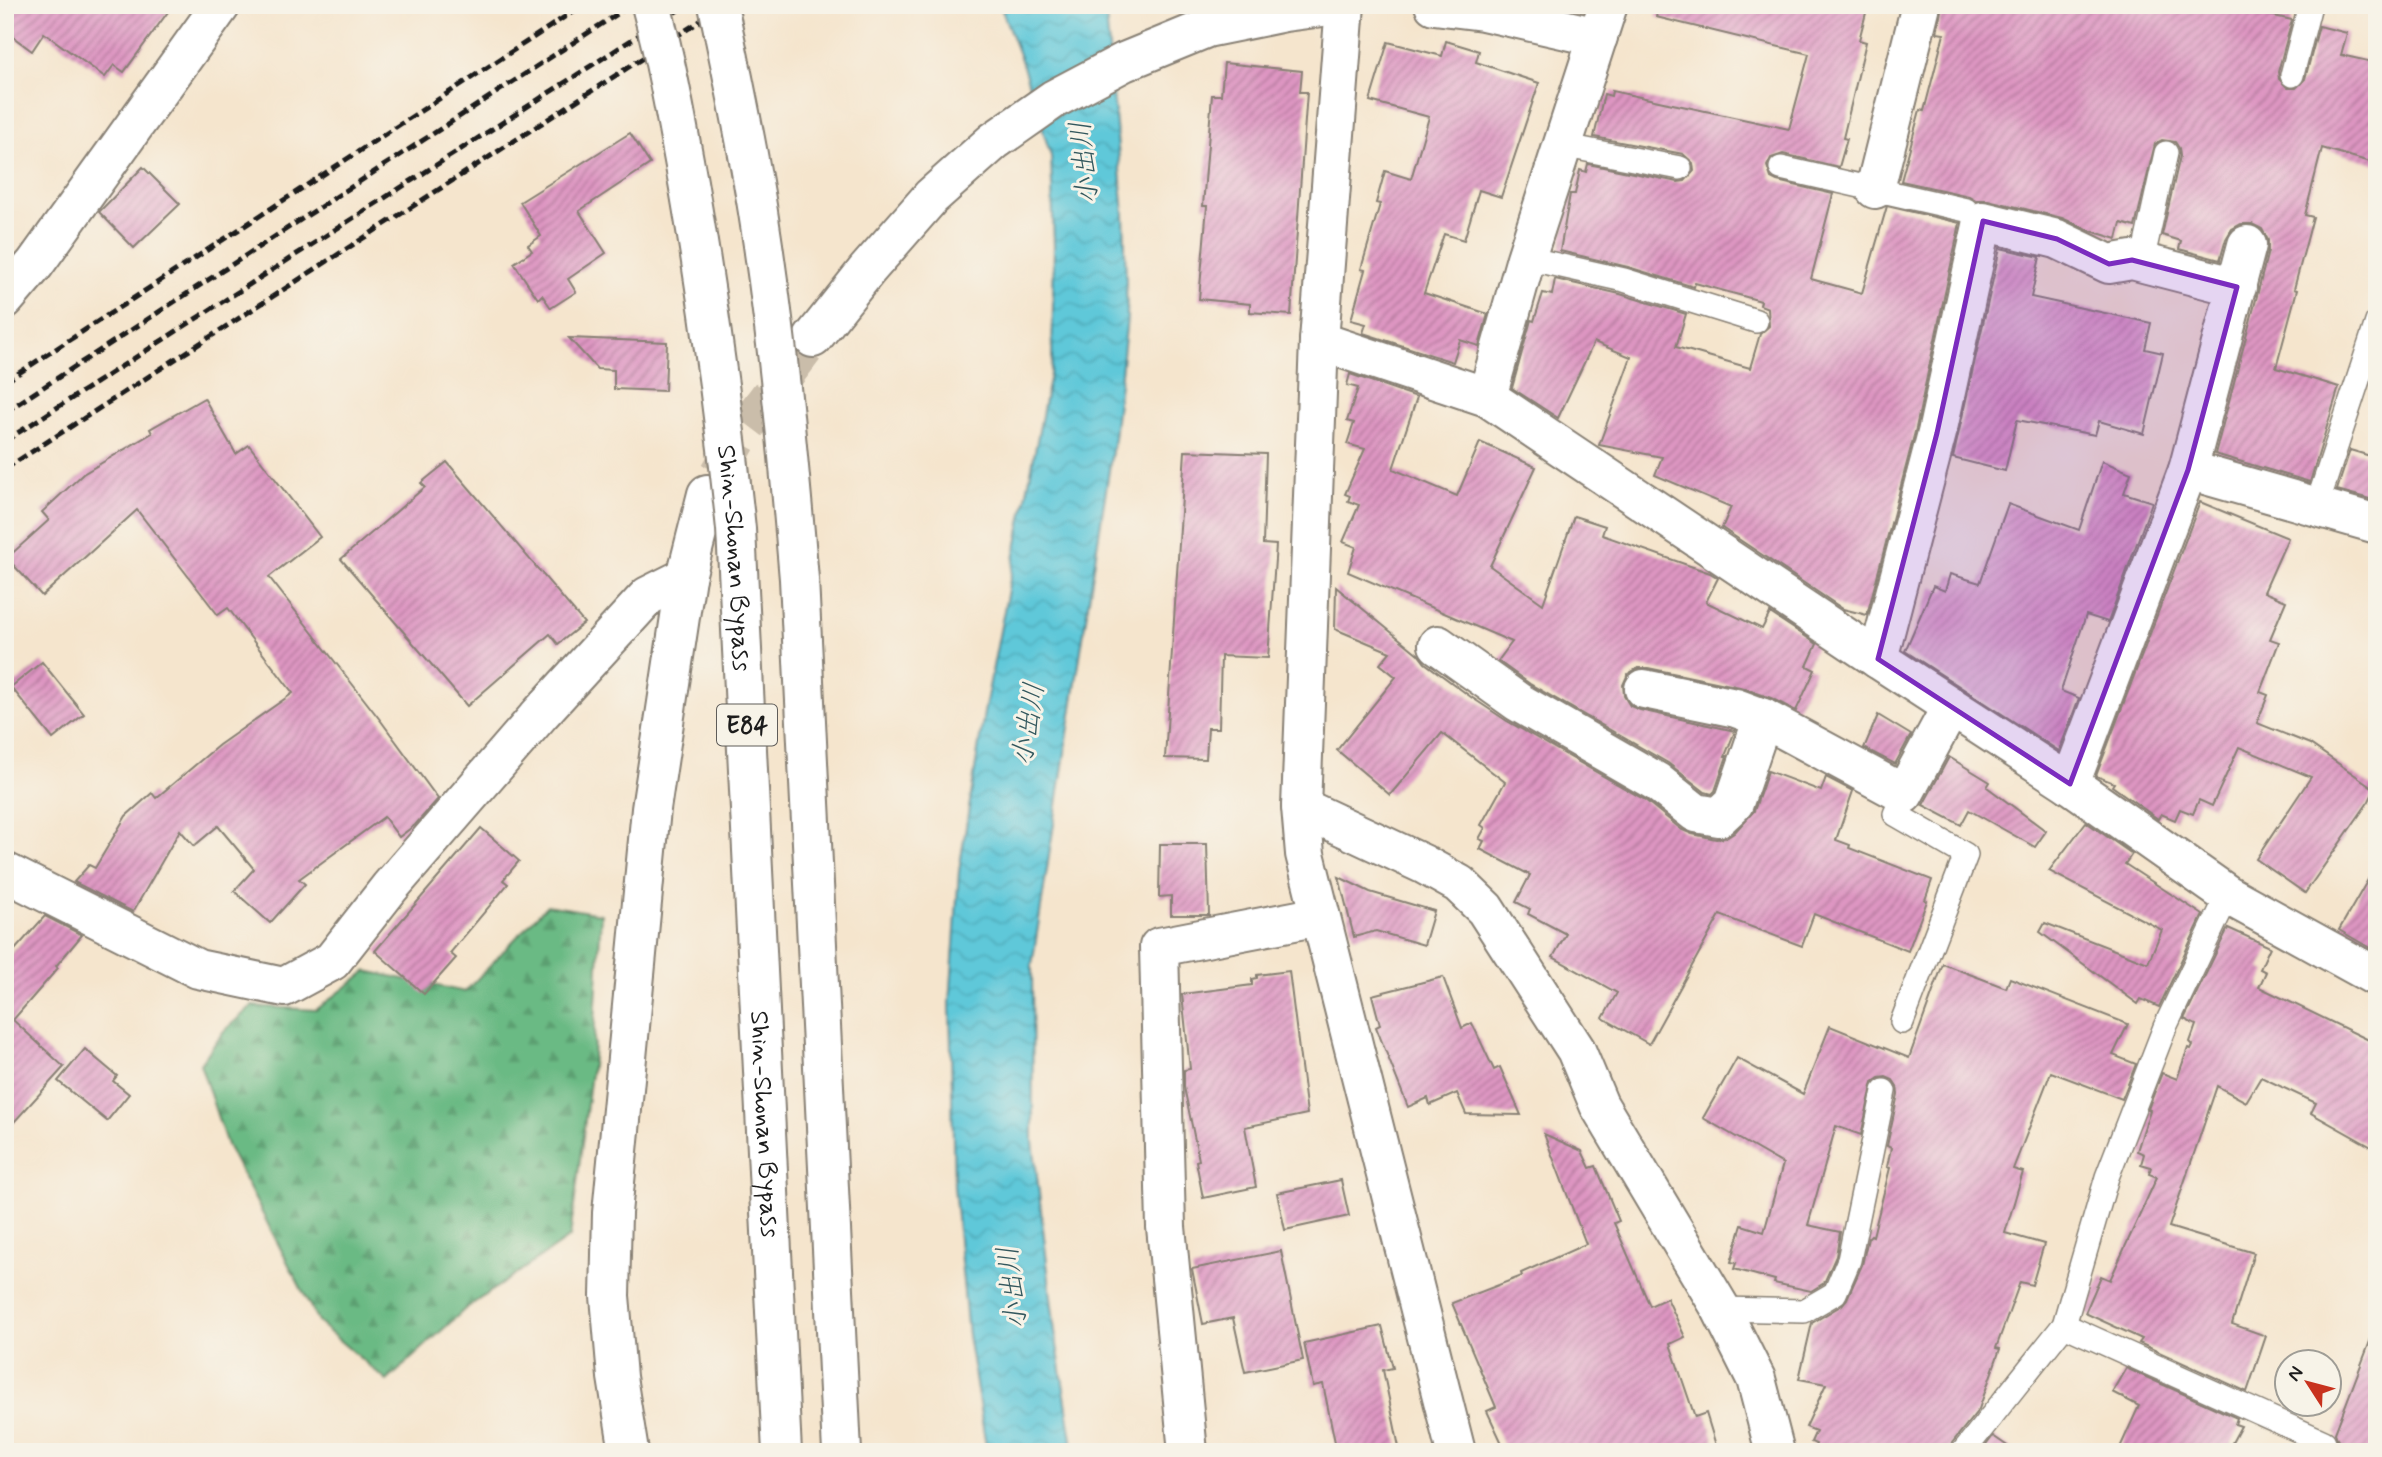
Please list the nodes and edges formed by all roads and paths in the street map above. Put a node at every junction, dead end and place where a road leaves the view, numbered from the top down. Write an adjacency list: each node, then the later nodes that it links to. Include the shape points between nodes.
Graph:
1 (221, 5): 22 (main road)
2 (652, 5): 51 (main road, Shin-Shonan Bypass / E84, bridge, via 708,295 736,529)
3 (718, 5): 52 (main road, E84, bridge, via 760,225 799,579)
4 (1338, 5): 10 (main road)
5 (1345, 5): 26 (main road)
6 (1434, 5): 9 (main road)
7 (1921, 5): 16 (main road)
8 (2311, 5): 11 (lane)
9 (1603, 21): 12 (main road)
10 (1199, 23): 25 (main road, via 1054,99 994,141 931,197)
11 (2292, 75)
12 (1561, 145): 14 (lane); 19 (main road)
13 (2166, 153): 20 (lane)
14 (1680, 168)
15 (1781, 168): 16 (lane)
16 (1875, 189): 17 (lane)
17 (1966, 209)
18 (2247, 245): 21 (main road)
19 (1525, 258): 23 (lane, via 1624,280); 27 (main road)
20 (2142, 262): 21 (main road); 34 (main road, via 2109,264 2057,239 1983,221 1937,433)
21 (2237, 287): 28 (main road)
22 (5, 299)
23 (1756, 321)
24 (2377, 322): 30 (lane)
25 (813, 338)
26 (1319, 341): 27 (main road); 40 (main road)
27 (1487, 397): 34 (main road)
28 (2188, 470): 30 (main road); 38 (main road)
29 (707, 495): 32 (main road)
30 (2316, 508): 31 (main road)
31 (2377, 524)
32 (686, 577): 41 (main road, via 648,596 390,887 332,961 284,987 198,969); 50 (main road, via 651,809 612,1213 610,1296)
33 (1438, 645): 37 (main road, via 1518,702 1657,782 1696,813 1719,817 1734,803)
34 (1878, 659): 36 (main road)
35 (1643, 689): 37 (main road)
36 (1951, 707): 38 (main road); 39 (main road)
37 (1763, 718): 39 (main road)
38 (2070, 783): 42 (main road)
39 (1904, 794): 45 (lane, via 1895,814 1966,855)
40 (1301, 807): 43 (main road, via 1305,854); 47 (main road, via 1423,863 1459,884 1485,909 1576,1050 1599,1105)
41 (5, 872)
42 (2228, 895): 44 (main road); 48 (lane, via 2165,1027 2107,1177)
43 (1320, 916): 53 (main road, via 1159,947 1166,1227); 54 (main road)
44 (2377, 977)
45 (1902, 1022)
46 (1884, 1091): 47 (lane, via 1849,1260 1835,1293 1804,1311)
47 (1721, 1308): 55 (main road, via 1756,1379)
48 (2064, 1325): 49 (lane); 56 (lane)
49 (2325, 1441)
50 (629, 1452)
51 (782, 1452)
52 (842, 1452)
53 (1188, 1452)
54 (1455, 1452)
55 (1775, 1452)
56 (1963, 1452)

